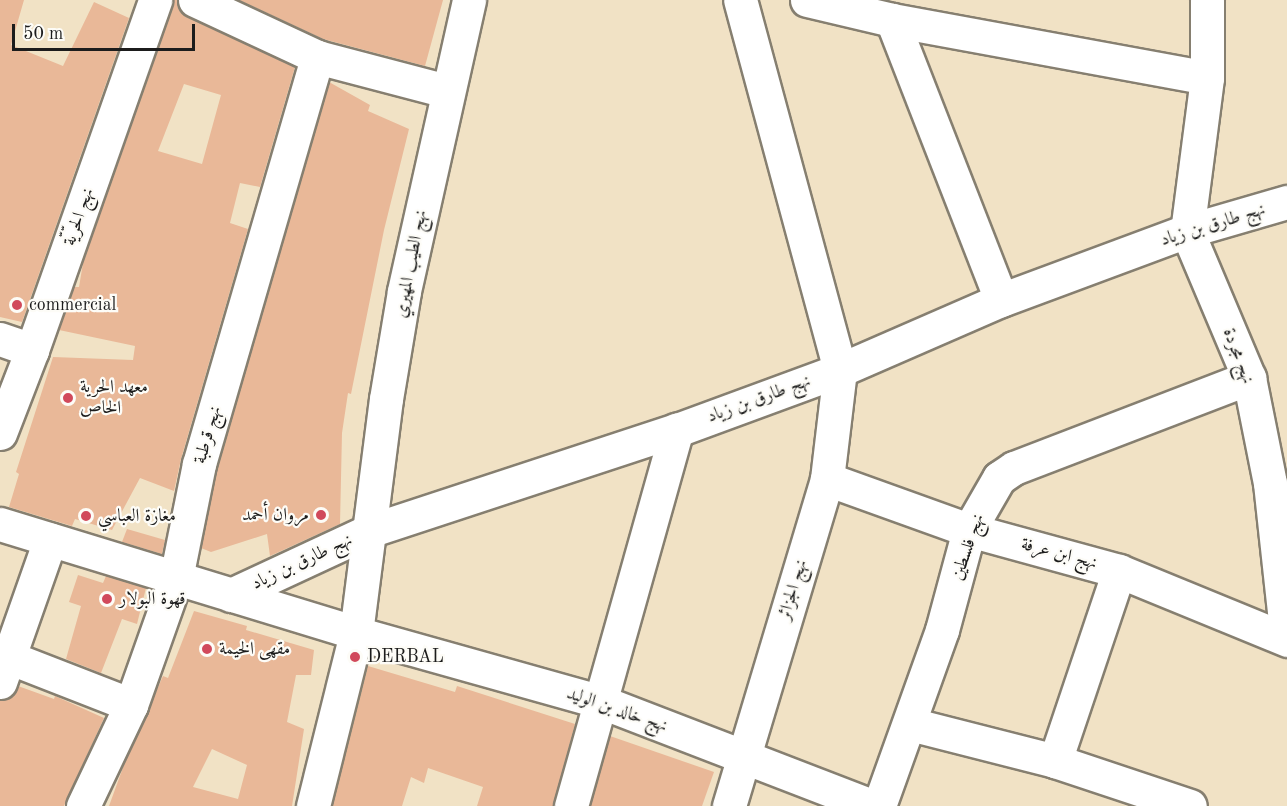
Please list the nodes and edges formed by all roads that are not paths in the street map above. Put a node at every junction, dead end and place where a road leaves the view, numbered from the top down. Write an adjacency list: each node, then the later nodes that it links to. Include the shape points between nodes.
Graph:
1 (155, 0): 15 (street, نهج الحرّيّة)
2 (195, 0): 8 (street)
3 (469, 0): 10 (street, نهج الطيب المهيري)
4 (740, 0): 16 (street)
5 (807, 0): 7 (street)
6 (1207, 0): 9 (street)
7 (892, 20): 9 (street); 13 (street)
8 (317, 57): 10 (street); 26 (street, نهج قرطبة, via 199,464)
9 (1207, 78): 12 (street)
10 (447, 91): 23 (street, نهج الطيب المهيري, via 404,291)
11 (1287, 202): 12 (street, نهج طارق بن زياد)
12 (1187, 231): 13 (street, نهج طارق بن زياد); 17 (street, نهج مجردة)
13 (1001, 300): 16 (street, نهج طارق بن زياد)
14 (0, 339): 15 (street)
15 (32, 350): 19 (street, نهج الحرّيّة)
16 (840, 370): 18 (street, نهج طارق بن زياد); 20 (street, نهج الجزائر)
17 (1249, 378): 22 (street, نهج فلسطين, via 1014,468 999,478); 29 (street, نهج مجردة, via 1270,483)
18 (676, 429): 23 (street, نهج طارق بن زياد); 31 (street)
19 (0, 433)
20 (827, 479): 22 (street, نهج ابن عرفة); 34 (street, نهج الجزائر)
21 (0, 524): 24 (street, نهج خالد بن الوليد)
22 (969, 530): 25 (street, نهج ابن عرفة); 33 (street, نهج فلسطين, via 942,630)
23 (369, 531): 27 (street, نهج طارق بن زياد); 28 (street, نهج الطيب المهيري)
24 (50, 540): 26 (street, نهج خالد بن الوليد); 30 (street)
25 (1119, 571): 29 (street, نهج ابن عرفة); 35 (street)
26 (176, 578): 27 (street, نهج خالد بن الوليد); 32 (street, نهج قرطبة)
27 (231, 595): 28 (street, نهج خالد بن الوليد)
28 (356, 633): 31 (street, نهج خالد بن الوليد); 37 (street, نهج الطيب المهيري)
29 (1287, 639)
30 (4, 670): 32 (street)
31 (602, 702): 34 (street, نهج خالد بن الوليد); 38 (street)
32 (131, 705): 36 (street, نهج قرطبة)
33 (910, 724): 35 (street); 41 (street, نهج فلسطين)
34 (743, 756): 39 (street, نهج الجزائر); 40 (street, نهج خالد بن الوليد)
35 (1055, 761): 42 (street)
36 (83, 806)
37 (313, 806)
38 (571, 806)
39 (729, 806)
40 (872, 806)
41 (879, 806)
42 (1190, 806)

